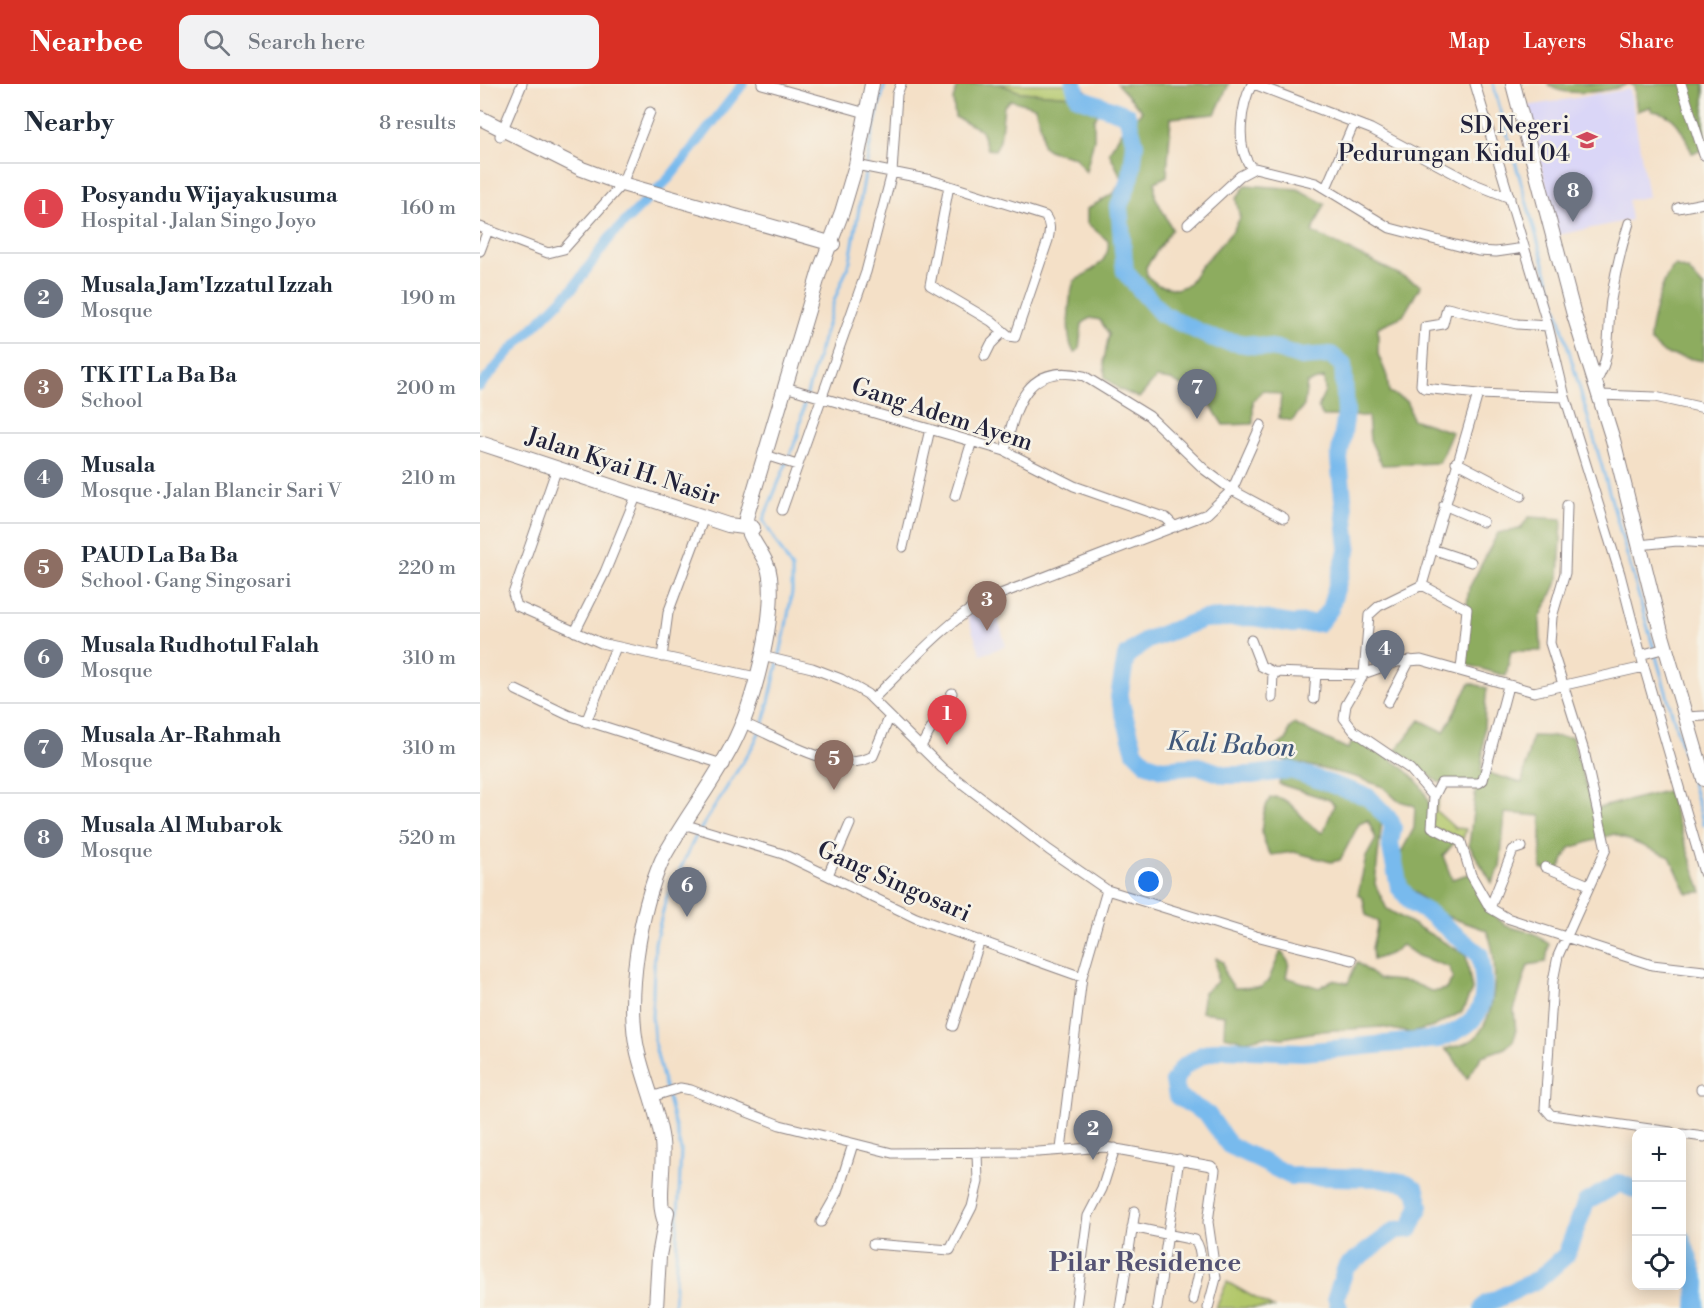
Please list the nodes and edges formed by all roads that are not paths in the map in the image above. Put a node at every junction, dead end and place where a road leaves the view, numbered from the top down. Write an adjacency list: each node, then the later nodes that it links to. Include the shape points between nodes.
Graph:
1 (522, 84): 14 (street)
2 (762, 84): 10 (street)
3 (872, 84): 10 (main road)
4 (902, 84): 18 (street, via 897,94)
5 (1253, 84): 12 (street); 17 (street, via 1241,111 1247,159)
6 (1475, 84): 22 (street)
7 (1513, 84): 34 (main road, via 1574,315)
8 (1681, 84): 15 (street)
9 (650, 112): 20 (street)
10 (866, 113): 16 (main road)
11 (480, 118): 14 (main road)
12 (1353, 123): 21 (street); 22 (street)
13 (480, 126): 14 (main road)
14 (501, 132): 20 (main road)
15 (1704, 155)
16 (861, 166): 18 (street); 28 (main road)
17 (1255, 168): 21 (street); 26 (street, via 1240,176)
18 (889, 172): 19 (street); 38 (street, via 866,272)
19 (949, 186): 32 (street, via 930,284); 32 (street, via 1045,216 1049,222 1048,240 1018,332 1013,337)
20 (620, 187): 27 (street, via 559,252 548,253); 28 (main road)
21 (1326, 188): 29 (street, via 1390,228 1478,251)
22 (1510, 198): 29 (street)
23 (1704, 203): 24 (street)
24 (1678, 208)
25 (1629, 223): 34 (street, via 1619,256 1606,360)
26 (1188, 224)
27 (484, 228): 30 (street)
28 (831, 246): 35 (main road)
29 (1524, 248): 31 (street)
30 (480, 250)
31 (1548, 326): 36 (street, via 1517,324 1447,308 1443,324 1424,328 1421,386); 37 (street)
32 (1004, 332): 33 (street)
33 (985, 356)
34 (1598, 388): 39 (street); 62 (main road)
35 (792, 389): 38 (street, Gang Adem Ayem); 45 (main road)
36 (1478, 394): 37 (street); 46 (street)
37 (1565, 397): 71 (street)
38 (820, 398): 41 (street, Gang Adem Ayem); 47 (street)
39 (1704, 408)
40 (1262, 425): 49 (street)
41 (930, 429): 42 (street, Gang Adem Ayem); 63 (street)
42 (972, 441): 44 (street, Gang Adem Ayem); 51 (street)
43 (480, 443): 48 (main road, Jalan Kyai H. Nasir)
44 (1005, 451): 49 (street, via 1018,406 1035,381 1052,374 1074,374 1084,376 1149,416 1205,470); 59 (street, Gang Adem Ayem, via 1074,486 1166,518)
45 (772, 457): 47 (street); 60 (main road)
46 (1456, 462): 52 (street); 53 (street)
47 (796, 465): 55 (street)
48 (557, 468): 50 (main road, Jalan Kyai H. Nasir); 67 (street, via 513,594 517,606)
49 (1232, 490): 57 (street); 59 (street, via 1207,514)
50 (637, 494): 56 (main road, Jalan Kyai H. Nasir); 67 (street)
51 (955, 496)
52 (1521, 496)
53 (1444, 505): 58 (street); 64 (street)
54 (1567, 505): 82 (street, via 1565,573 1552,617 1550,643)
55 (782, 510)
56 (704, 518): 60 (main road, Jalan Kyai H. Nasir); 72 (street, via 668,613)
57 (1284, 518)
58 (1483, 522)
59 (1175, 527): 86 (street, via 985,600 965,613)
60 (750, 528): 73 (main road, via 771,555 777,575 775,630)
61 (1704, 543): 62 (street)
62 (1639, 545): 70 (main road)
63 (903, 547)
64 (1432, 549): 65 (street); 66 (street)
65 (1471, 562)
66 (1422, 585): 76 (street, via 1467,609); 79 (street, via 1368,615)
67 (575, 632): 69 (street)
68 (1251, 640): 77 (street, via 1261,666)
69 (616, 647): 72 (street); 92 (street)
70 (1663, 649): 71 (street); 90 (main road)
71 (1645, 654): 75 (street)
72 (662, 657): 80 (street)
73 (769, 657): 80 (main road); 86 (street, via 841,679); 93 (main road)
74 (1410, 660): 76 (street); 79 (street); 88 (street)
75 (1644, 667): 82 (street); 102 (street)
76 (1461, 670): 81 (street)
77 (1273, 672): 78 (street); 85 (street)
78 (1316, 674): 79 (street); 87 (street)
79 (1364, 674): 97 (street, via 1344,711 1346,723 1410,769)
80 (756, 677): 95 (main road)
81 (1508, 686): 82 (street, via 1534,692); 97 (street, via 1483,780 1441,783)
82 (1565, 687): 104 (street, via 1606,842 1604,858)
83 (516, 690): 92 (street)
84 (952, 693): 94 (street)
85 (1272, 698)
86 (873, 699): 91 (street)
87 (1314, 699)
88 (1388, 702)
89 (1704, 716): 90 (street)
90 (1685, 717): 96 (main road)
91 (889, 718): 93 (street, via 876,753 858,761 833,761); 94 (street)
92 (586, 722): 95 (street)
93 (751, 727): 95 (main road)
94 (920, 748): 105 (street, via 1049,850)
95 (725, 764): 99 (main road)
96 (1704, 779)
97 (1434, 797): 106 (street, via 1432,827 1461,842 1472,875)
98 (850, 824): 103 (street)
99 (689, 826): 103 (street, Gang Singosari, via 783,854); 113 (main road, via 653,880 638,950 637,1051)
100 (1522, 847): 106 (street, via 1513,850)
101 (1545, 867): 104 (street)
102 (1704, 873)
103 (828, 875): 108 (street, Gang Singosari, via 916,918)
104 (1589, 885): 107 (street)
105 (1107, 890): 109 (street, via 1256,936); 111 (street)
106 (1490, 908): 107 (street, via 1519,923)
107 (1566, 935): 110 (street, via 1652,965); 114 (street, via 1553,981 1547,1112)
108 (980, 940): 111 (street, Gang Singosari); 112 (street)
109 (1352, 960)
110 (1704, 971)
111 (1082, 977): 119 (street)
112 (953, 1026)
113 (656, 1095): 117 (street, via 684,1088 780,1125); 129 (main road, via 663,1149 663,1219)
114 (1646, 1128)
115 (1686, 1135): 116 (street)
116 (1704, 1137)
117 (853, 1144): 120 (street, via 898,1154); 123 (street, via 838,1192)
118 (1110, 1147): 119 (street); 121 (street); 128 (street, via 1102,1189 1088,1216)
119 (1061, 1149): 120 (street)
120 (977, 1152): 126 (street, via 974,1198 950,1250)
121 (1179, 1159): 125 (street); 132 (street, via 1214,1167 1208,1222 1216,1278)
122 (1134, 1211): 124 (street)
123 (821, 1222)
124 (1132, 1227): 125 (street); 130 (street)
125 (1168, 1234): 127 (street, via 1195,1240 1199,1246 1201,1258); 131 (street)
126 (873, 1244)
127 (1193, 1300)
128 (1076, 1306)
129 (656, 1308)
130 (1120, 1308)
131 (1157, 1308)
132 (1208, 1308)

